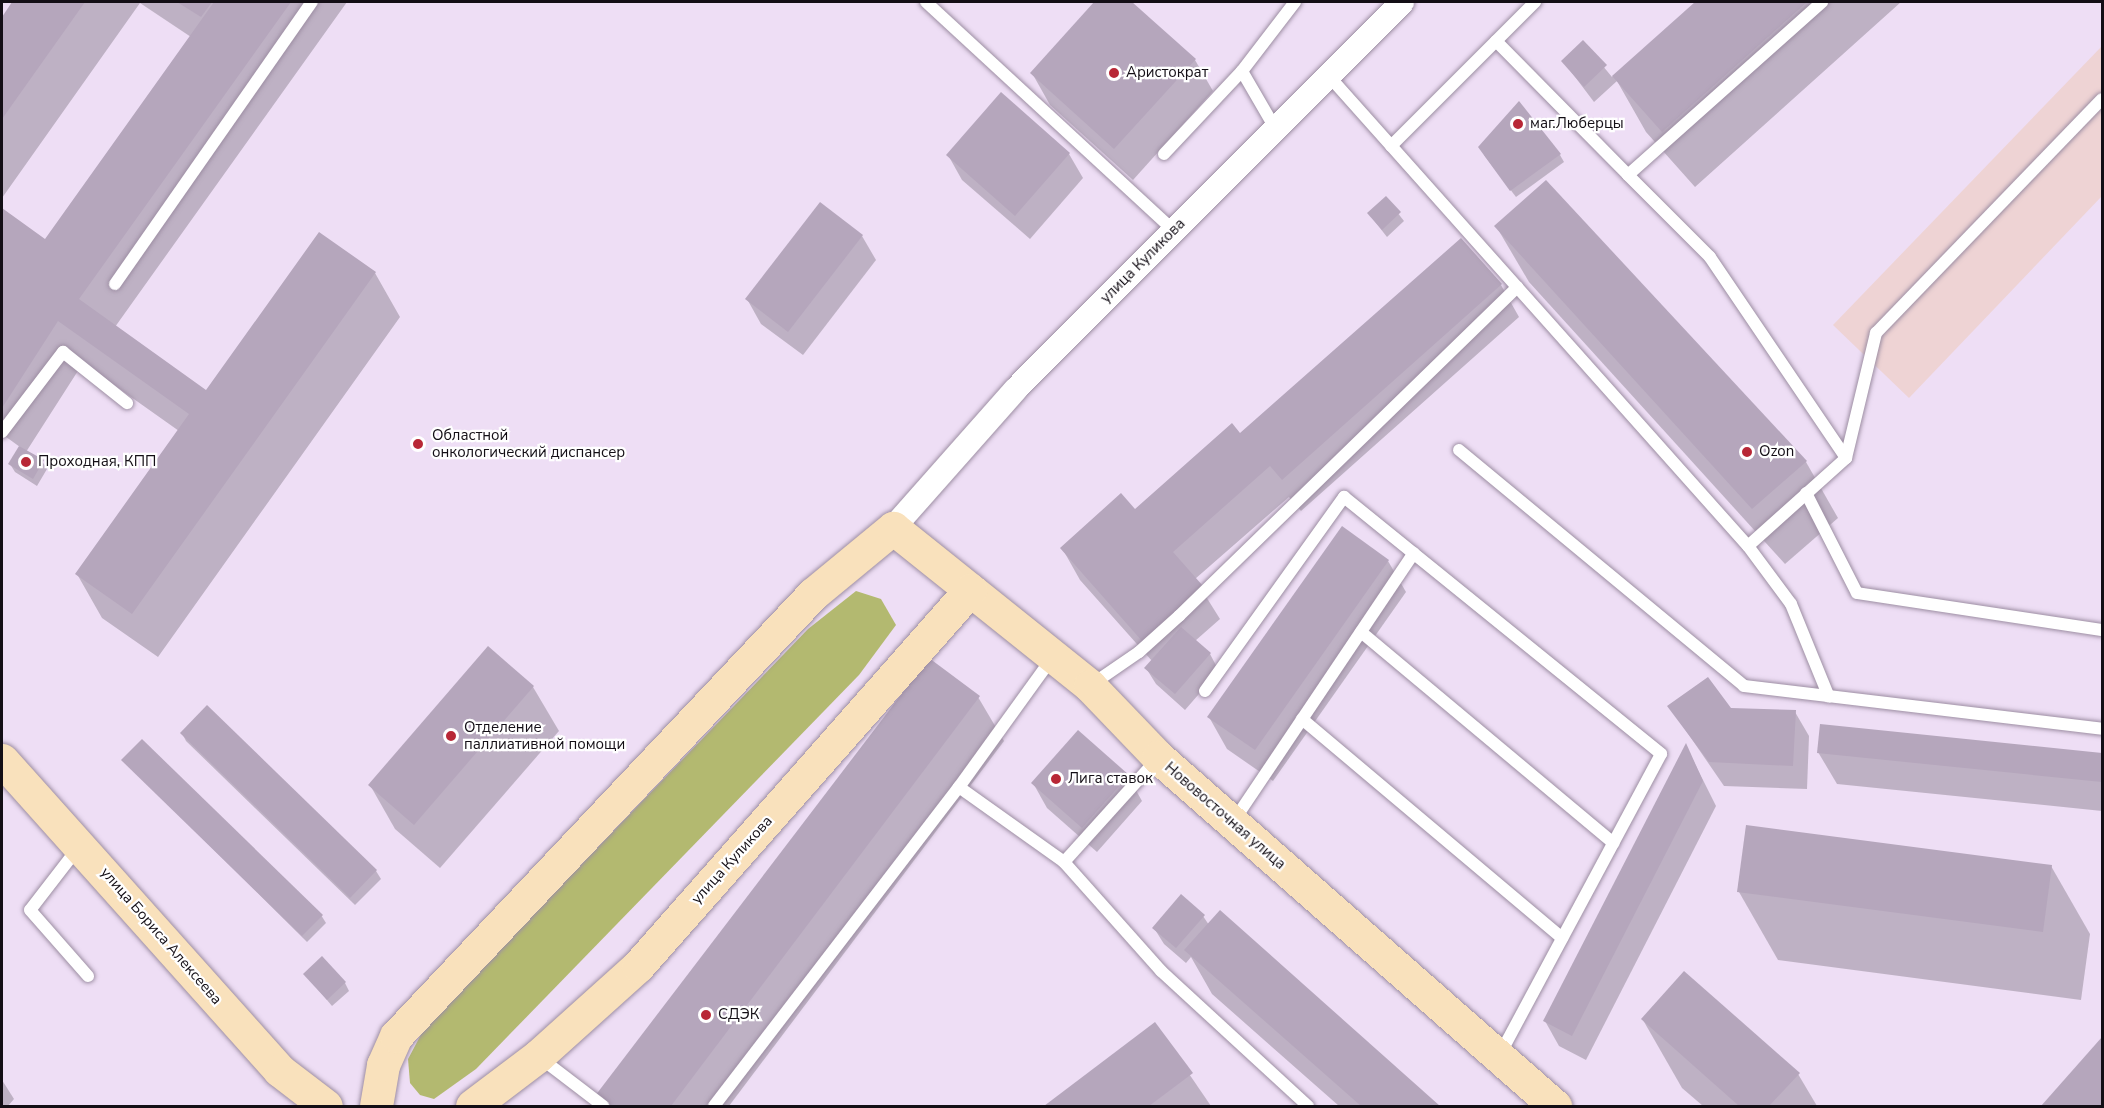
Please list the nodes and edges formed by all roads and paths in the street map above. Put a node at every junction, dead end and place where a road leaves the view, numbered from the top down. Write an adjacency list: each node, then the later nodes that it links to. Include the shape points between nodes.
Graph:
1 (312, 2): 16 (lane)
2 (926, 2): 15 (lane)
3 (1295, 2): 8 (lane)
4 (1402, 2): 9 (street, улица Куликова)
5 (1535, 2): 7 (lane)
6 (1822, 2): 14 (lane)
7 (1496, 41): 12 (lane); 14 (lane)
8 (1242, 71): 11 (lane); 13 (lane)
9 (1328, 75): 11 (street, улица Куликова); 12 (lane)
10 (2103, 99): 21 (lane, via 1876,333)
11 (1275, 128): 15 (street, улица Куликова)
12 (1391, 146): 17 (lane)
13 (1164, 153)
14 (1628, 175): 21 (lane, via 1710,257)
15 (1173, 230): 23 (street, улица Куликова, via 1015,390)
16 (115, 284)
17 (1517, 287): 24 (lane); 30 (lane, via 1179,616 1139,652)
18 (127, 403): 19 (lane, via 63,352)
19 (2, 432)
20 (1459, 450): 32 (lane, via 1744,686)
21 (1846, 458): 22 (lane)
22 (1806, 493): 24 (lane); 27 (lane, via 1857,592)
23 (893, 528): 26 (main road, Нововосточная улица); 47 (main road, via 813,594 396,1036 383,1065)
24 (1748, 546): 32 (lane, via 1791,604)
25 (1414, 553): 28 (lane); 31 (lane, via 1344,496); 39 (lane, via 1661,754)
26 (970, 590): 29 (main road, Нововосточная улица); 44 (main road, улица Куликова, via 638,966)
27 (2103, 630)
28 (1361, 632): 33 (lane); 39 (lane)
29 (1052, 657): 30 (main road, Нововосточная улица); 37 (lane)
30 (1090, 686): 35 (main road, Нововосточная улица)
31 (1205, 691)
32 (1829, 698): 34 (lane)
33 (1302, 719): 38 (lane); 42 (lane)
34 (2103, 729)
35 (1158, 757): 38 (main road, Нововосточная улица); 41 (lane)
36 (3, 764): 40 (main road, улица Бориса Алексеева)
37 (959, 787): 41 (lane); 50 (lane)
38 (1232, 823): 45 (main road, Нововосточная улица)
39 (1613, 843): 42 (lane)
40 (81, 844): 43 (lane, via 30,910); 46 (main road, улица Бориса Алексеева, via 279,1070)
41 (1064, 862): 51 (lane, via 1161,971)
42 (1562, 938): 45 (lane)
43 (88, 976)
44 (538, 1056): 48 (main road, улица Куликова); 49 (lane)
45 (1498, 1057): 52 (main road, Нововосточная улица)
46 (326, 1107)
47 (376, 1107)
48 (472, 1107)
49 (603, 1107)
50 (714, 1107)
51 (1308, 1107)
52 (1554, 1107)

